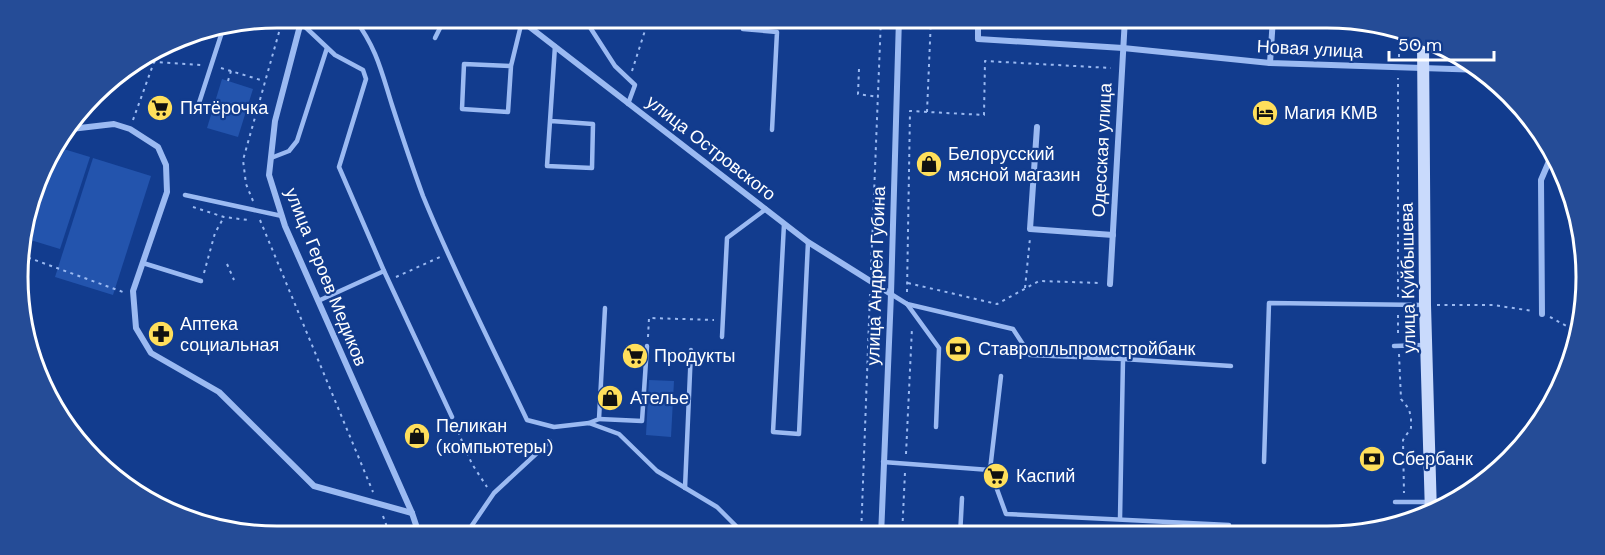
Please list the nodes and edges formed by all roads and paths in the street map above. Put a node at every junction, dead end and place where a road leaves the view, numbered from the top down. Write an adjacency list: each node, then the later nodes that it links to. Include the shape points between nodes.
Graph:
1 (299, 28): 43 (street, улица Героев Медиков, via 275,121)
2 (308, 28): 20 (lane)
3 (362, 28): 55 (lane, via 379,60 423,195)
4 (440, 28): 16 (lane)
5 (518, 28): 24 (lane)
6 (531, 28): 18 (street, улица Островского)
7 (590, 28): 31 (lane, via 615,66)
8 (646, 28): 31 (path)
9 (743, 28): 42 (lane, via 777,32)
10 (899, 28): 67 (street, улица Андрея Губина)
11 (931, 28): 37 (path)
12 (978, 28): 21 (street, Новая улица, via 978,39)
13 (1124, 28): 21 (street, Одесская улица)
14 (1272, 28): 22 (street)
15 (221, 35): 23 (lane)
16 (435, 38)
17 (1399, 39): 25 (path)
18 (555, 46): 36 (street, улица Островского); 38 (lane)
19 (1423, 47): 26 (street, улица Куйбышева)
20 (327, 48): 43 (lane, via 297,141 289,151); 59 (lane, via 363,70 366,79 339,167)
21 (1123, 48): 22 (street, Новая улица); 28 (street, Одесская улица)
22 (1270, 63): 25 (street, Новая улица)
23 (212, 65): 30 (path); 35 (lane); 41 (path, via 154,62)
24 (511, 66): 24 (lane, via 508,111 462,109 464,64)
25 (1398, 68): 26 (street, Новая улица); 70 (path)
26 (1423, 68): 29 (street, Новая улица); 71 (street, улица Куйбышева)
27 (859, 69): 34 (path, via 858,94)
28 (1122, 69): 37 (path, via 986,61 984,115); 53 (street, Одесская улица)
29 (1465, 69)
30 (231, 71): 32 (path); 33 (path)
31 (630, 80): 36 (lane, via 635,85)
32 (228, 81)
33 (264, 81)
34 (878, 97)
35 (199, 103)
36 (628, 104): 47 (street, улица Островского)
37 (927, 112): 63 (path, via 910,111)
38 (550, 121): 38 (lane, via 593,124 592,168 547,166)
39 (1037, 127): 52 (street)
40 (78, 128): 41 (street, via 114,124)
41 (130, 129): 46 (street, via 158,147 166,165)
42 (772, 130)
43 (271, 158): 49 (street, улица Героев Медиков, via 269,175)
44 (1548, 163): 75 (street, via 1541,180)
45 (185, 195): 49 (lane)
46 (165, 200): 48 (path); 57 (street)
47 (766, 209): 51 (street, улица Островского); 76 (lane, via 727,238)
48 (224, 216): 50 (path); 60 (path)
49 (282, 216): 68 (street, улица Героев Медиков)
50 (248, 219)
51 (784, 224): 54 (street, улица Островского); 54 (lane, via 773,432 800,434)
52 (1030, 230): 53 (street); 65 (path)
53 (1113, 235): 64 (street, Одесская улица)
54 (808, 242): 67 (street, улица Островского)
55 (448, 254): 62 (path); 88 (lane, via 527,420 554,427)
56 (29, 257): 66 (path)
57 (143, 263): 60 (lane); 102 (street, via 134,291 136,328 151,353 219,392 314,486)
58 (227, 264): 61 (path)
59 (384, 271): 62 (lane); 68 (lane)
60 (201, 280)
61 (234, 280)
62 (388, 281): 86 (lane)
63 (908, 282): 65 (path, via 997,303); 69 (path)
64 (1110, 284): 65 (path, via 1039,280)
65 (1025, 288)
66 (128, 294)
67 (891, 294): 69 (lane); 91 (street, улица Андрея Губина)
68 (318, 301): 102 (street, улица Героев Медиков)
69 (907, 304): 74 (lane); 83 (lane, via 1013,329 1030,355)
70 (1398, 305): 71 (lane); 81 (path); 92 (lane, via 1269,303)
71 (1425, 305): 79 (street, улица Куйбышева)
72 (1445, 305): 75 (path, via 1492,305)
73 (605, 308): 87 (lane)
74 (913, 313): 89 (lane, via 939,348); 93 (path)
75 (1542, 314): 77 (path)
76 (723, 320): 78 (lane); 80 (path, via 649,318)
77 (1571, 329)
78 (722, 338)
79 (1426, 345): 81 (lane); 100 (street, улица Куйбышева)
80 (647, 346): 87 (lane, via 642,422)
81 (1396, 346): 99 (path, via 1401,399 1411,418 1411,428 1403,440)
82 (691, 350): 95 (lane)
83 (1123, 359): 84 (lane); 103 (lane)
84 (1231, 366)
85 (1001, 376): 94 (lane)
86 (452, 417): 96 (path, via 472,464)
87 (599, 419): 88 (lane)
88 (589, 423): 95 (lane, via 619,434 657,471)
89 (936, 427)
90 (550, 441): 96 (lane)
91 (883, 462): 93 (lane); 108 (street, улица Андрея Губина)
92 (1264, 462)
93 (906, 464): 94 (lane); 109 (path)
94 (990, 470): 103 (lane, via 1006,514)
95 (685, 488): 107 (lane, via 717,507)
96 (493, 496): 106 (lane)
97 (962, 498): 110 (lane)
98 (1395, 502): 99 (lane)
99 (1404, 502): 101 (lane)
100 (1431, 504)
101 (1426, 507)
102 (412, 513): 105 (street, улица Героев Медиков)
103 (1120, 519): 104 (lane)
104 (1228, 525)
105 (416, 526)
106 (472, 526)
107 (736, 526)
108 (881, 526)
109 (903, 526)
110 (961, 526)

